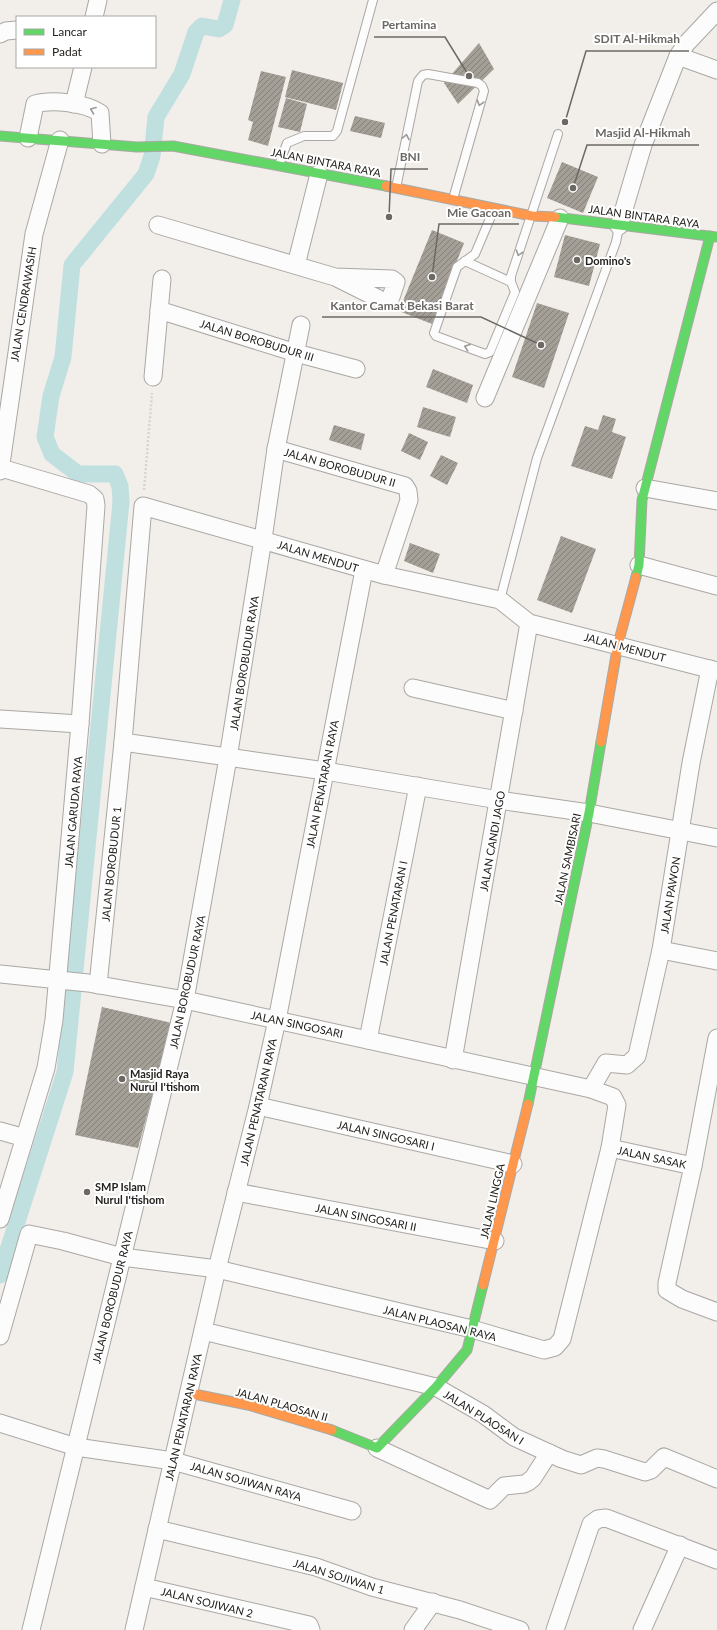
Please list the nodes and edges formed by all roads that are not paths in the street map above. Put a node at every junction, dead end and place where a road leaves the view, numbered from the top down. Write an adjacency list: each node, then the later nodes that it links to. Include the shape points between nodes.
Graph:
1 (98, 0): 4 (street)
2 (373, 0): 16 (lane, via 337,131 333,136 304,136 287,143)
3 (717, 12): 7 (street)
4 (94, 16)
5 (16, 30): 6 (street)
6 (0, 34)
7 (678, 56): 9 (street); 24 (street, via 643,144)
8 (82, 68): 10 (street)
9 (717, 70)
10 (74, 104): 13 (street, via 35,104); 15 (street, one-way to 10, via 100,113)
11 (558, 134): 21 (lane)
12 (0, 136): 13 (street, JALAN BINTARA RAYA)
13 (28, 138): 14 (street, JALAN BINTARA RAYA)
14 (60, 140): 15 (street, JALAN BINTARA RAYA); 38 (street, JALAN CENDRAWASIH, via 34,234)
15 (102, 144): 16 (street, JALAN BINTARA RAYA, via 137,147 173,146)
16 (279, 165): 17 (street, JALAN BINTARA RAYA)
17 (318, 174): 18 (street, JALAN BINTARA RAYA); 27 (street)
18 (396, 189): 19 (street, JALAN BINTARA RAYA); 19 (lane, one-way to 19, via 418,81 423,75 428,74 478,83 484,91)
19 (454, 199): 20 (street, JALAN BINTARA RAYA)
20 (495, 208): 21 (street, JALAN BINTARA RAYA); 26 (lane, via 475,254)
21 (532, 216): 22 (street, JALAN BINTARA RAYA); 30 (lane, one-way to 30)
22 (560, 218): 24 (street, JALAN BINTARA RAYA); 36 (street)
23 (158, 225): 27 (street)
24 (619, 226): 25 (street, JALAN BINTARA RAYA); 47 (lane, via 616,242 537,458)
25 (713, 237): 40 (street, JALAN SAMBISARI)
26 (465, 261): 30 (lane); 30 (lane, one-way to 26, via 515,292 488,354 436,336 434,333 457,267)
27 (296, 265): 28 (street)
28 (335, 277)
29 (162, 279): 31 (street)
30 (511, 282)
31 (159, 310): 33 (street, JALAN BOROBUDUR III); 35 (street)
32 (301, 325): 33 (street, JALAN BOROBUDUR RAYA)
33 (296, 353): 34 (street, JALAN BOROBUDUR III); 37 (street, JALAN BOROBUDUR RAYA)
34 (356, 369)
35 (153, 377)
36 (485, 398)
37 (276, 449): 42 (street, JALAN BOROBUDUR RAYA); 45 (street, JALAN BOROBUDUR II, via 405,486 409,500)
38 (1, 458): 39 (street, JALAN CENDRAWASIH); 54 (street, JALAN GARUDA RAYA, via 89,494 95,499)
39 (0, 471)
40 (645, 488): 41 (street); 43 (street, JALAN SAMBISARI, via 642,500)
41 (717, 501)
42 (263, 539): 44 (street, JALAN MENDUT); 55 (street, JALAN MENDUT, via 143,506); 56 (street, JALAN BOROBUDUR RAYA)
43 (639, 565): 46 (street); 49 (street, JALAN SAMBISARI)
44 (364, 570): 45 (street, JALAN MENDUT); 57 (street, JALAN PENATARAN RAYA)
45 (384, 575): 47 (street, JALAN MENDUT)
46 (717, 586)
47 (500, 600): 48 (street, JALAN MENDUT)
48 (529, 623): 49 (street, JALAN MENDUT); 52 (street, JALAN CANDI JAGO)
49 (618, 644): 50 (street, JALAN MENDUT); 60 (street, JALAN SAMBISARI)
50 (713, 670): 61 (street, JALAN PAWON, via 691,763)
51 (413, 688): 52 (street)
52 (514, 711): 59 (street, JALAN CANDI JAGO)
53 (0, 719): 54 (street)
54 (80, 724): 66 (street, JALAN GARUDA RAYA)
55 (123, 742): 56 (street); 67 (street, JALAN BOROBUDUR 1)
56 (228, 758): 57 (street); 68 (street, JALAN BOROBUDUR RAYA)
57 (325, 771): 58 (street); 69 (street, JALAN PENATARAN RAYA)
58 (418, 786): 59 (street); 71 (street, JALAN PENATARAN I)
59 (499, 800): 60 (street); 72 (street, JALAN CANDI JAGO)
60 (589, 813): 61 (street); 73 (street, JALAN SAMBISARI)
61 (680, 830): 62 (street); 63 (street, JALAN PAWON)
62 (717, 838)
63 (661, 950): 64 (street); 74 (street, JALAN PAWON, via 637,1057 627,1065 606,1063)
64 (717, 961)
65 (0, 974): 66 (street, JALAN SINGOSARI)
66 (63, 980): 67 (street, JALAN SINGOSARI); 77 (street, JALAN GARUDA RAYA, via 46,1068)
67 (93, 984): 68 (street, JALAN SINGOSARI)
68 (185, 1000): 69 (street, JALAN SINGOSARI); 84 (street, JALAN BOROBUDUR RAYA)
69 (277, 1020): 71 (street, JALAN SINGOSARI); 75 (street, JALAN PENATARAN RAYA)
70 (717, 1038): 80 (street)
71 (368, 1040): 72 (street, JALAN SINGOSARI)
72 (453, 1060): 73 (street, JALAN SINGOSARI)
73 (534, 1078): 74 (street, JALAN SASAK); 79 (street, JALAN LINGGA)
74 (591, 1089): 78 (street, JALAN SASAK, via 613,1097 616,1101)
75 (258, 1106): 79 (street, JALAN SINGOSARI I); 81 (street, JALAN PENATARAN RAYA)
76 (0, 1131): 77 (street)
77 (23, 1139): 82 (street, JALAN GARUDA RAYA)
78 (610, 1148): 80 (street, JALAN SASAK); 87 (street, JALAN PLAOSAN RAYA, via 562,1339 555,1347 544,1350)
79 (513, 1164): 83 (street, JALAN LINGGA)
80 (693, 1166): 86 (street, JALAN SASAK, via 666,1287 682,1299)
81 (236, 1192): 83 (street, JALAN SINGOSARI II); 85 (street, JALAN PENATARAN RAYA)
82 (0, 1219)
83 (495, 1241): 87 (street, JALAN LINGGA)
84 (122, 1257): 85 (street, JALAN PLAOSAN RAYA); 89 (street, JALAN PLAOSAN RAYA, via 29,1234); 93 (street, JALAN BOROBUDUR RAYA)
85 (217, 1269): 87 (street, JALAN PLAOSAN RAYA); 88 (street, JALAN PENATARAN RAYA)
86 (717, 1312)
87 (472, 1329): 90 (street, JALAN LINGGA, via 467,1350)
88 (203, 1331): 90 (street, JALAN PLAOSAN I); 91 (street, JALAN PENATARAN RAYA)
89 (0, 1336)
90 (436, 1387): 94 (street); 95 (street, JALAN PLAOSAN I, via 483,1414 514,1437)
91 (189, 1393): 94 (street, JALAN PLAOSAN II, via 248,1405 319,1425); 96 (street, JALAN PENATARAN RAYA)
92 (0, 1423): 93 (street, JALAN SOJIWAN RAYA)
93 (76, 1447): 96 (street, JALAN SOJIWAN RAYA); 105 (street, JALAN BOROBUDUR RAYA)
94 (377, 1448): 95 (street, via 490,1500 504,1486 528,1482)
95 (549, 1453): 97 (street, JALAN PLAOSAN I, via 581,1465 597,1458 604,1458 646,1472 664,1457)
96 (173, 1461): 98 (street, JALAN SOJIWAN RAYA); 99 (street, JALAN PENATARAN RAYA)
97 (717, 1479)
98 (352, 1511)
99 (157, 1529): 102 (street, JALAN PENATARAN RAYA); 103 (street, JALAN SOJIWAN 1, via 316,1566 372,1587)
100 (680, 1545): 101 (street); 110 (street, via 606,1518 598,1519 591,1524); 111 (street)
101 (717, 1560)
102 (144, 1587): 106 (street, JALAN PENATARAN RAYA); 107 (street, JALAN SOJIWAN 2, via 309,1626)
103 (433, 1602): 104 (street, JALAN SOJIWAN 1); 108 (street)
104 (483, 1624): 109 (street, JALAN SOJIWAN 1)
105 (31, 1630)
106 (134, 1630)
107 (311, 1630)
108 (413, 1630)
109 (520, 1630)
110 (555, 1630)
111 (642, 1630)

